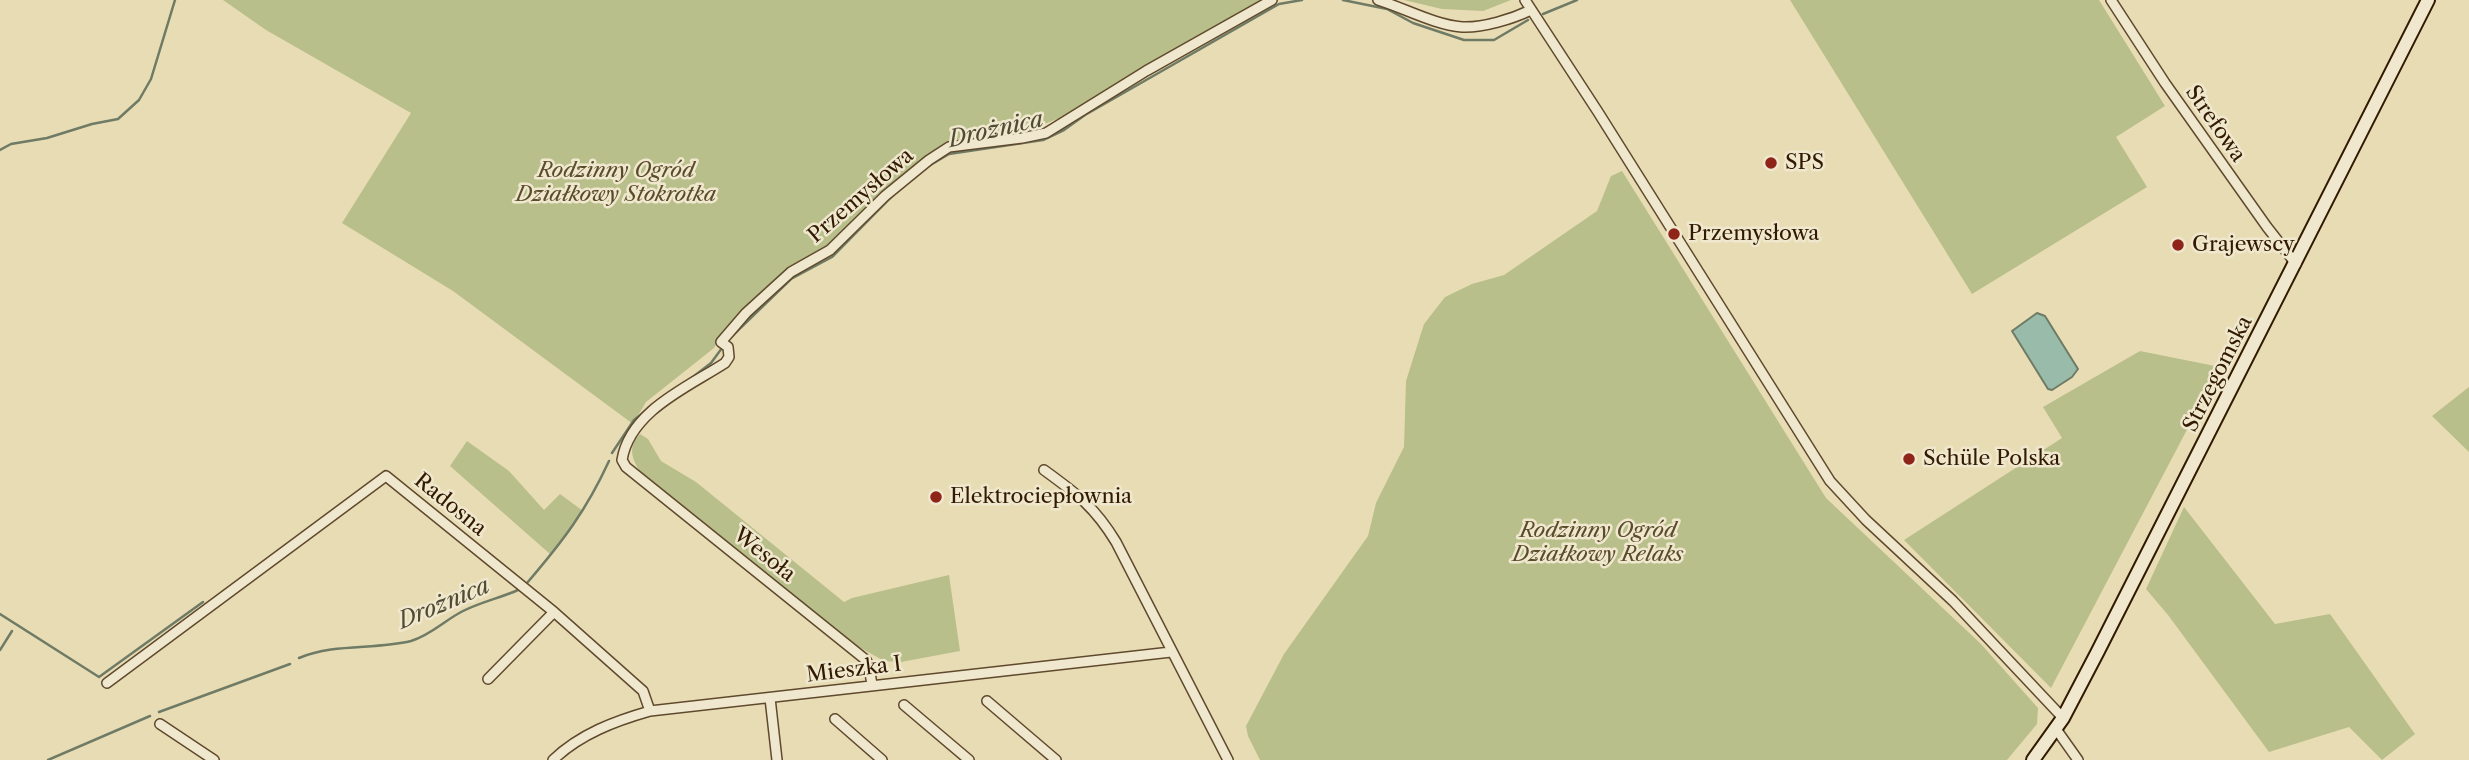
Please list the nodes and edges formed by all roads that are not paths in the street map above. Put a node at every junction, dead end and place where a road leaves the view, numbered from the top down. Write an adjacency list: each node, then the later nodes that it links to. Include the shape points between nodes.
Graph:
1 (1272, 0): 8 (street, Przemysłowa, via 1046,133 949,147 929,160 830,250 791,272 746,313 722,342 729,352 725,363 649,412 629,438)
2 (1378, 0): 6 (street, via 1462,27)
3 (1525, 0): 6 (street)
4 (2111, 0): 7 (street, Strefowa)
5 (2428, 0): 7 (main road, Strzegomska)
6 (1531, 10): 20 (street, via 1830,481 1953,601)
7 (2296, 264): 20 (main road, Strzegomska)
8 (622, 460): 14 (street, Wesoła, via 866,660)
9 (1044, 470): 11 (street, via 1101,517)
10 (554, 612): 12 (street); 13 (street, Radosna, via 386,477); 18 (street, Radosna, via 643,691)
11 (1171, 652): 14 (street, Mieszka I); 28 (street)
12 (488, 679)
13 (107, 683)
14 (872, 685): 15 (street, Mieszka I)
15 (769, 698): 18 (street, Mieszka I); 24 (street)
16 (987, 701): 27 (street)
17 (904, 705): 26 (street)
18 (650, 711): 23 (street, Mieszka I, via 605,725)
19 (835, 719): 25 (street)
20 (2059, 723): 29 (main road, Strzegomska); 30 (street)
21 (160, 724): 22 (street)
22 (214, 760)
23 (553, 760)
24 (777, 760)
25 (882, 760)
26 (969, 760)
27 (1056, 760)
28 (1228, 760)
29 (2033, 760)
30 (2078, 760)

